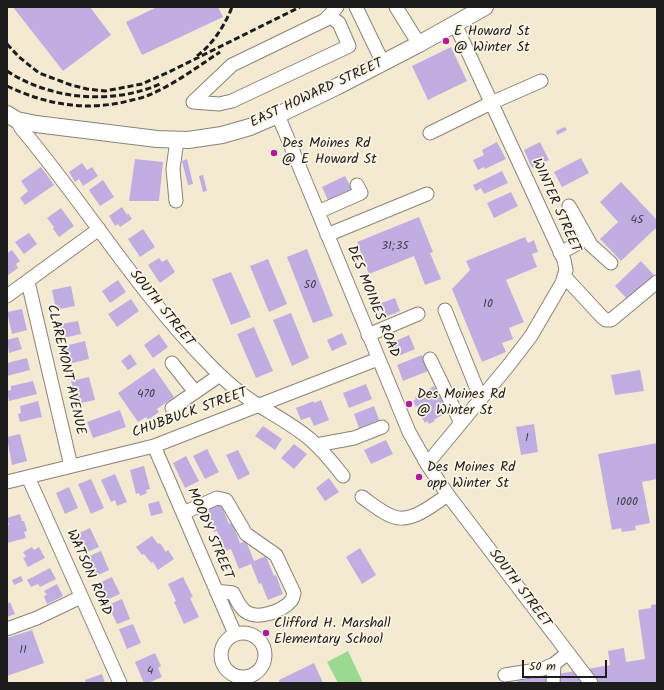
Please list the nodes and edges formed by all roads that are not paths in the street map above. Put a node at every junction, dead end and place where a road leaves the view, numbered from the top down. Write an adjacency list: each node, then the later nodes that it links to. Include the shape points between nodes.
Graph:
1 (356, 7): 7 (street)
2 (396, 7): 6 (street)
3 (485, 7): 5 (main road, EAST HOWARD STREET)
4 (333, 11): 4 (street, via 325,20 232,65 193,102 219,104 232,101 350,46)
5 (455, 24): 6 (main road, EAST HOWARD STREET); 9 (street, WINTER STREET)
6 (419, 44): 7 (main road, EAST HOWARD STREET)
7 (384, 63): 10 (main road, EAST HOWARD STREET)
8 (541, 81): 9 (street)
9 (491, 103): 12 (street); 22 (street, WINTER STREET)
10 (278, 115): 13 (main road, EAST HOWARD STREET, via 250,127 222,134); 18 (street, DES MOINES ROAD)
11 (12, 117): 13 (main road, EAST HOWARD STREET, via 52,127); 19 (street, SOUTH STREET)
12 (430, 133)
13 (177, 140): 16 (street, via 173,169)
14 (357, 185): 18 (street, via 361,194)
15 (427, 194): 20 (street)
16 (176, 201)
17 (569, 206): 21 (street)
18 (318, 212): 20 (street, DES MOINES ROAD)
19 (99, 229): 25 (street); 34 (street, SOUTH STREET, via 168,319)
20 (327, 236): 30 (street, DES MOINES ROAD)
21 (586, 239): 22 (street); 23 (street)
22 (560, 253): 24 (street, WINTER STREET, via 566,270)
23 (611, 263)
24 (564, 276): 26 (street, via 606,320 611,320); 36 (street, WINTER STREET, via 531,336)
25 (28, 282): 27 (street); 44 (street, CLAREMONT AVENUE)
26 (657, 282)
27 (7, 296)
28 (445, 310): 36 (street)
29 (418, 314): 30 (street)
30 (368, 335): 31 (street, DES MOINES ROAD)
31 (378, 359): 37 (street, CHUBBUCK STREET); 43 (street, DES MOINES ROAD, via 408,432)
32 (430, 359): 39 (street)
33 (172, 363): 35 (street)
34 (220, 375): 35 (street); 37 (street, SOUTH STREET)
35 (195, 392): 38 (street)
36 (481, 399): 39 (street, WINTER STREET)
37 (258, 405): 41 (street, SOUTH STREET, via 294,427); 42 (street, CHUBBUCK STREET)
38 (172, 408)
39 (461, 423): 43 (street, WINTER STREET)
40 (382, 427): 41 (street, via 354,438)
41 (316, 445): 45 (street, SOUTH STREET)
42 (154, 446): 44 (street, CHUBBUCK STREET); 50 (street, MOODY STREET)
43 (427, 464): 48 (street, DES MOINES ROAD)
44 (71, 466): 46 (street, CHUBBUCK STREET)
45 (343, 476)
46 (28, 477): 47 (street, CHUBBUCK STREET); 52 (street, WATSON ROAD)
47 (7, 482)
48 (448, 495): 49 (street, via 415,515 404,518 387,514); 55 (street, SOUTH STREET)
49 (362, 497)
50 (183, 513): 51 (street, MOODY STREET); 51 (street, via 217,498 226,500 246,534 276,555 294,593 286,606 256,616 246,613 239,606 233,593)
51 (216, 591): 54 (street, MOODY STREET)
52 (81, 597): 53 (street); 58 (street, WATSON ROAD)
53 (7, 629)
54 (235, 634)
55 (568, 653): 56 (street); 60 (street, SOUTH STREET)
56 (554, 664): 57 (street, via 543,669); 59 (street)
57 (505, 675)
58 (120, 683)
59 (553, 683)
60 (591, 683)

